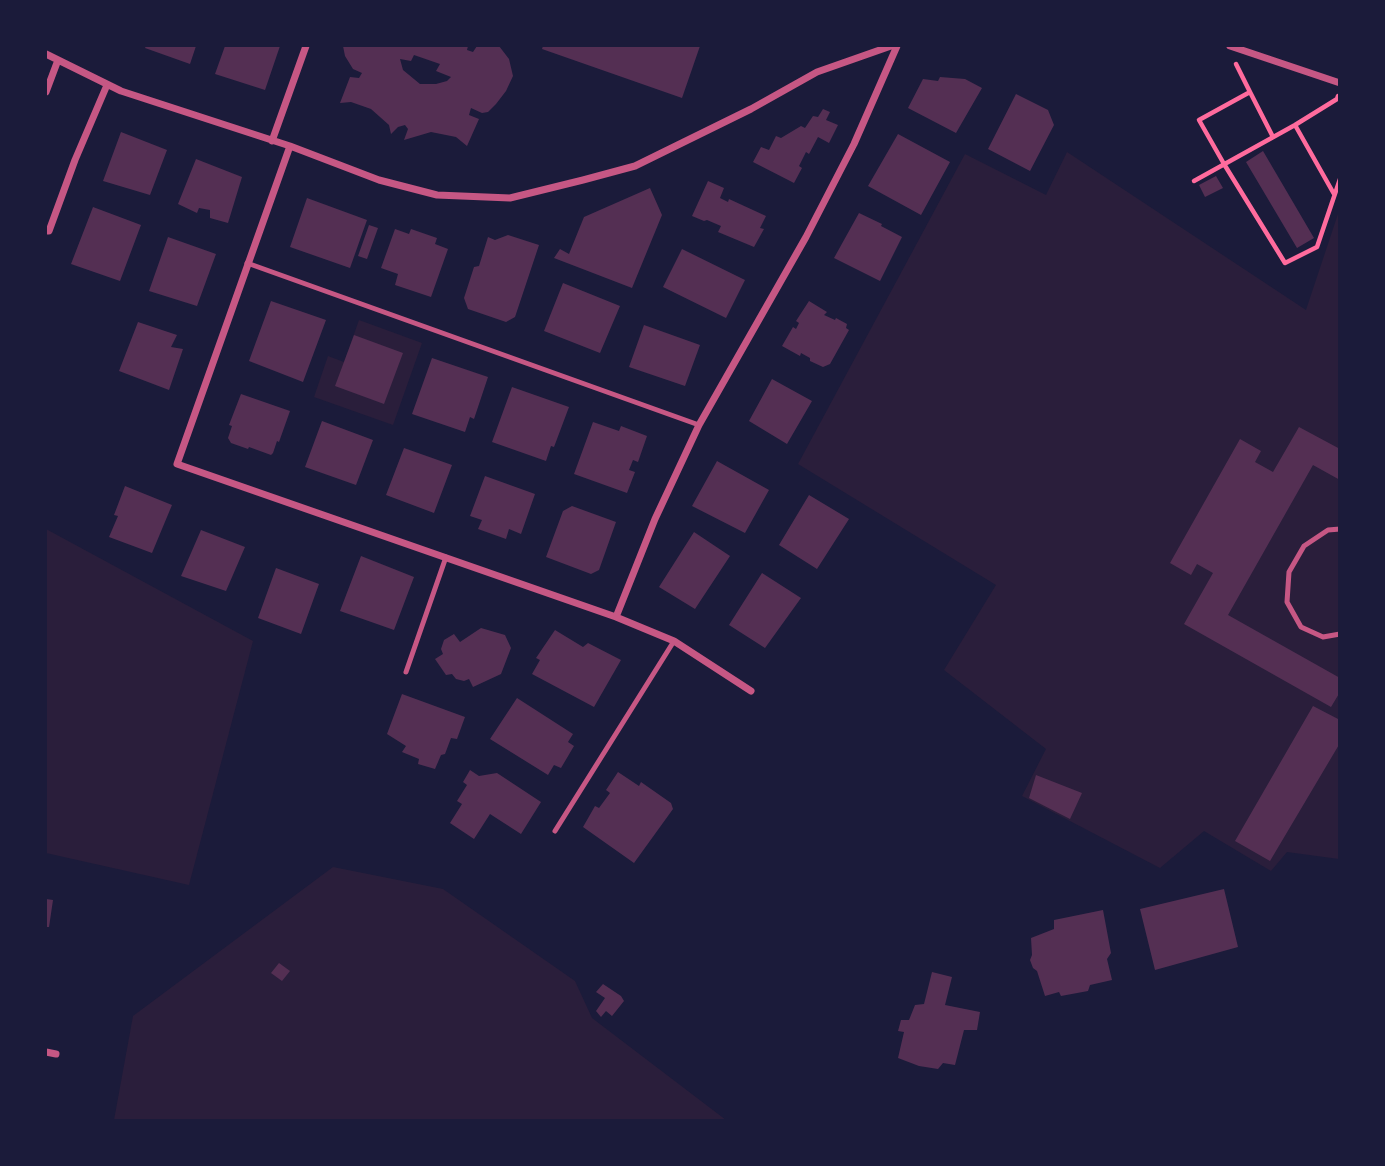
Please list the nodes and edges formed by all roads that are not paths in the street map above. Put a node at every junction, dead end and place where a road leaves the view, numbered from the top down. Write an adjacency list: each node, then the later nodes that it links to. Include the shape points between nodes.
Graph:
1 (306, 46): 10 (street)
2 (891, 46): 11 (street, via 817,72 635,166 510,198 437,195 379,180)
3 (897, 46): 14 (street, via 854,145)
4 (1230, 46): 7 (street)
5 (46, 54): 6 (street)
6 (58, 60): 8 (street); 9 (street)
7 (1339, 83)
8 (107, 85): 10 (street); 12 (street)
9 (46, 92)
10 (272, 141): 11 (street)
11 (290, 146): 13 (street)
12 (46, 231)
13 (247, 263): 14 (lane); 16 (street, via 177,464)
14 (699, 425): 17 (street)
15 (1339, 529): 18 (lane, via 1328,530 1304,546 1289,572 1287,602 1300,627 1322,637)
16 (446, 557): 17 (street); 20 (lane)
17 (616, 617): 19 (street)
18 (1339, 634)
19 (674, 641): 21 (street); 22 (lane)
20 (406, 672)
21 (751, 691)
22 (555, 831)
23 (46, 1052): 24 (street)
24 (56, 1054)

